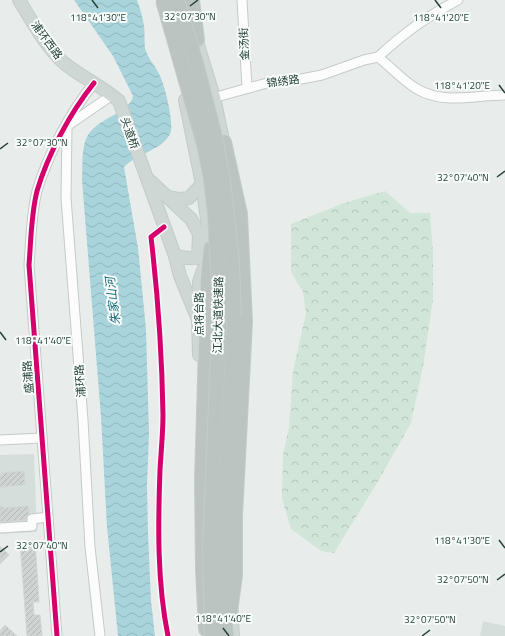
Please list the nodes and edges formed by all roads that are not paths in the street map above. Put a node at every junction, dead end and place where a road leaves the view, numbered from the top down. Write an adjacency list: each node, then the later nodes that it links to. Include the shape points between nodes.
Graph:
1 (19, 0): 10 (main road, 浦环西路, via 62,61)
2 (157, 0): 15 (main road, 点将台路)
3 (163, 0): 33 (highway, 江北大道快速路, bridge, via 204,144 211,179 217,238 220,304 210,549)
4 (177, 0): 34 (highway, 江北大道快速路, bridge, via 214,133 223,181 232,263 234,318 222,591)
5 (242, 0): 11 (street, 金汤街)
6 (458, 0): 9 (street, via 426,17)
7 (189, 2): 8 (highway)
8 (197, 40): 13 (main road)
9 (378, 57): 11 (street, 锦绣路, via 322,75); 12 (street, via 417,89 440,98)
10 (94, 83): 14 (main road, 浦环西路); 16 (street, 盛浦路)
11 (247, 88): 13 (street, 锦绣路)
12 (505, 95)
13 (214, 97): 15 (street, 锦绣路); 17 (main road)
14 (116, 98): 16 (street); 18 (main road, 头道桥)
15 (186, 104): 19 (main road, 点将台路)
16 (67, 126): 25 (street, 盛浦路, via 37,192 31,227 29,265); 30 (street, 浦环路, via 66,206 90,547)
17 (224, 142): 34 (highway, bridge, via 240,214 246,322 235,575); 35 (main road, via 233,219 239,311 228,565)
18 (145, 177): 20 (main road); 22 (main road, 头道桥)
19 (202, 184): 20 (main road, via 189,198); 21 (main road, 点将台路)
20 (167, 197): 23 (main road, via 194,224 199,234)
21 (211, 248): 23 (main road); 24 (main road, 点将台路, via 199,282); 32 (highway, via 202,480 202,570)
22 (175, 256): 23 (main road); 24 (main road, 头道桥, via 180,276)
23 (198, 258)
24 (198, 318): 31 (main road, 点将台路)
25 (42, 438): 26 (street); 27 (street, 盛浦路)
26 (0, 440)
27 (48, 517): 28 (street, via 32,519 32,526); 29 (street, 盛浦路)
28 (0, 528)
29 (57, 636)
30 (100, 636)
31 (201, 636)
32 (206, 636)
33 (212, 636)
34 (226, 636)
35 (233, 636)

